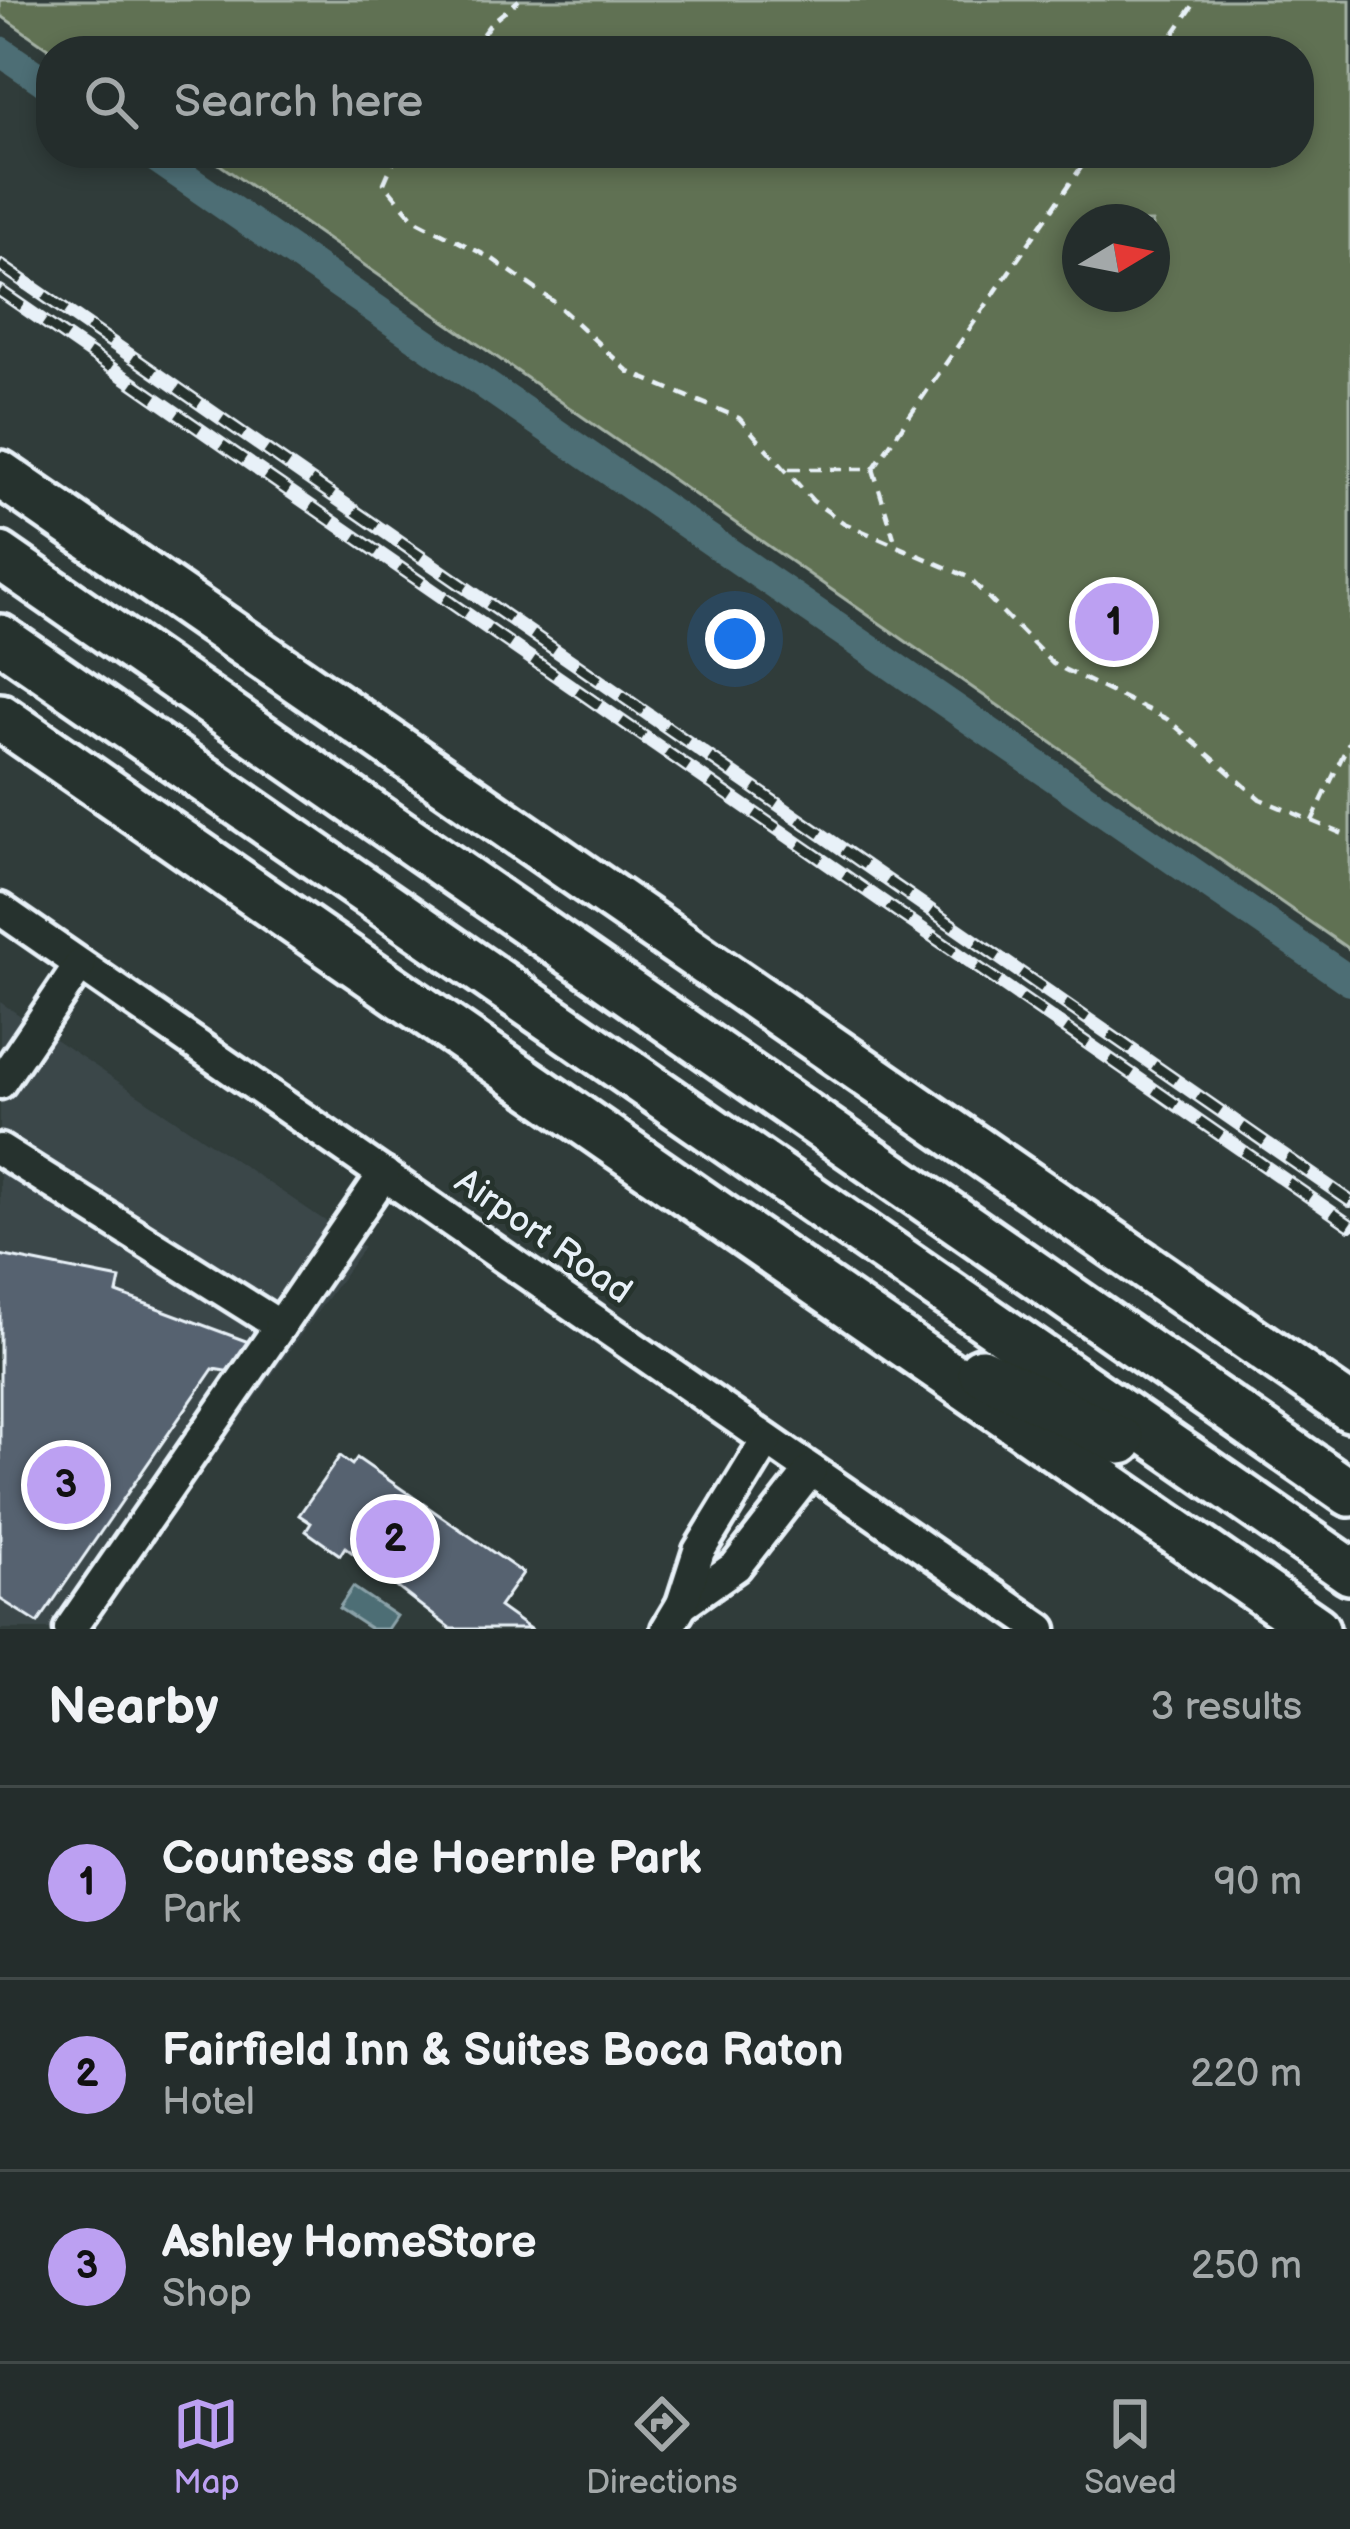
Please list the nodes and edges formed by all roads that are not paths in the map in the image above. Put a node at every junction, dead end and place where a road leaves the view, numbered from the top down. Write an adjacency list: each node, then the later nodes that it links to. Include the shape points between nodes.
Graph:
1 (0, 474): 12 (highway)
2 (0, 556): 15 (highway)
3 (0, 638): 16 (highway)
4 (0, 717): 10 (highway)
5 (0, 909): 6 (street, Airport Road)
6 (80, 964): 7 (street); 9 (street, Airport Road)
7 (0, 1083)
8 (0, 1150): 11 (street)
9 (384, 1174): 11 (street); 13 (street, Airport Road)
10 (826, 1292): 16 (highway); 21 (highway)
11 (280, 1326): 19 (street)
12 (1350, 1408)
13 (767, 1440): 14 (street, Airport Road); 18 (street, via 699,1551)
14 (811, 1471): 18 (street, via 736,1566); 20 (street, Airport Road)
15 (1350, 1492)
16 (1274, 1518): 17 (highway)
17 (1350, 1571)
18 (674, 1616)
19 (70, 1629)
20 (1040, 1629)
21 (1316, 1629)

